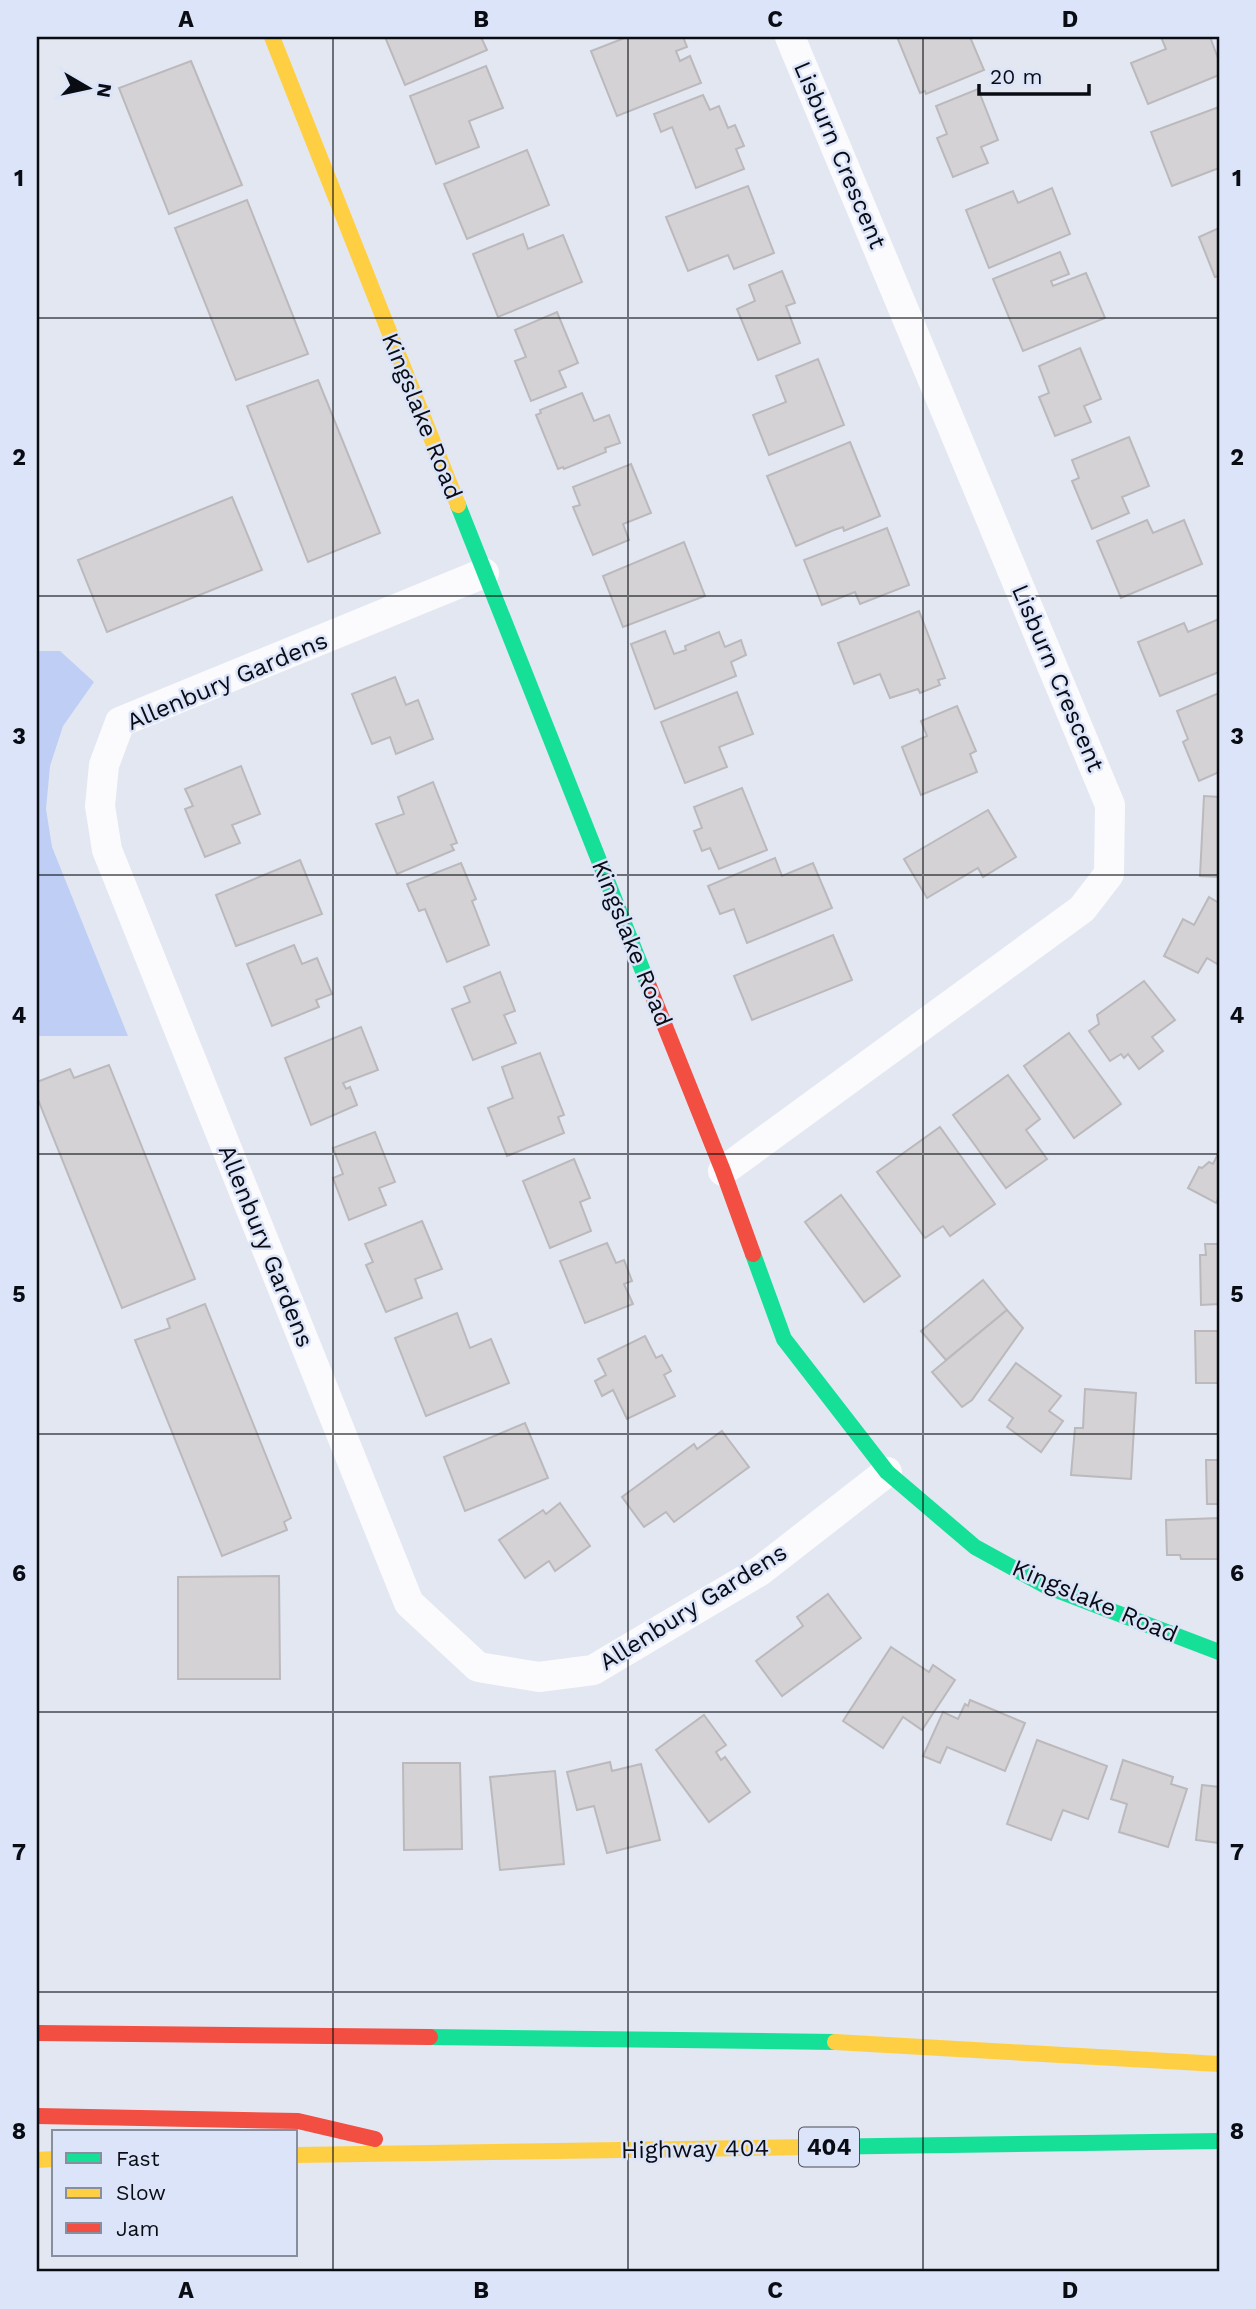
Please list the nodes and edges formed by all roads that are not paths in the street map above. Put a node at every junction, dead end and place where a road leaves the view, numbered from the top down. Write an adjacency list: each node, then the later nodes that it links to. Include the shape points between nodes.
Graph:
1 (272, 37): 3 (main road, Kingslake Road)
2 (790, 37): 4 (street, Lisburn Crescent, via 1110,805 1109,874 1082,909)
3 (484, 573): 4 (main road, Kingslake Road); 5 (street, Allenbury Gardens, via 120,722 104,765 100,806 107,850 409,1603 478,1667 539,1678 593,1670 760,1572)
4 (723, 1171): 5 (main road, Kingslake Road, via 784,1339)
5 (887, 1472): 6 (main road, Kingslake Road, via 975,1546 1046,1586)
6 (1219, 1652)
7 (37, 2033): 8 (main road, via 863,2042)
8 (1219, 2064)
9 (37, 2116): 11 (main road, via 298,2121)
10 (1219, 2141): 11 (main road, Highway 404 / 404)
11 (439, 2153): 12 (main road, Highway 404 / 404)
12 (298, 2155)

